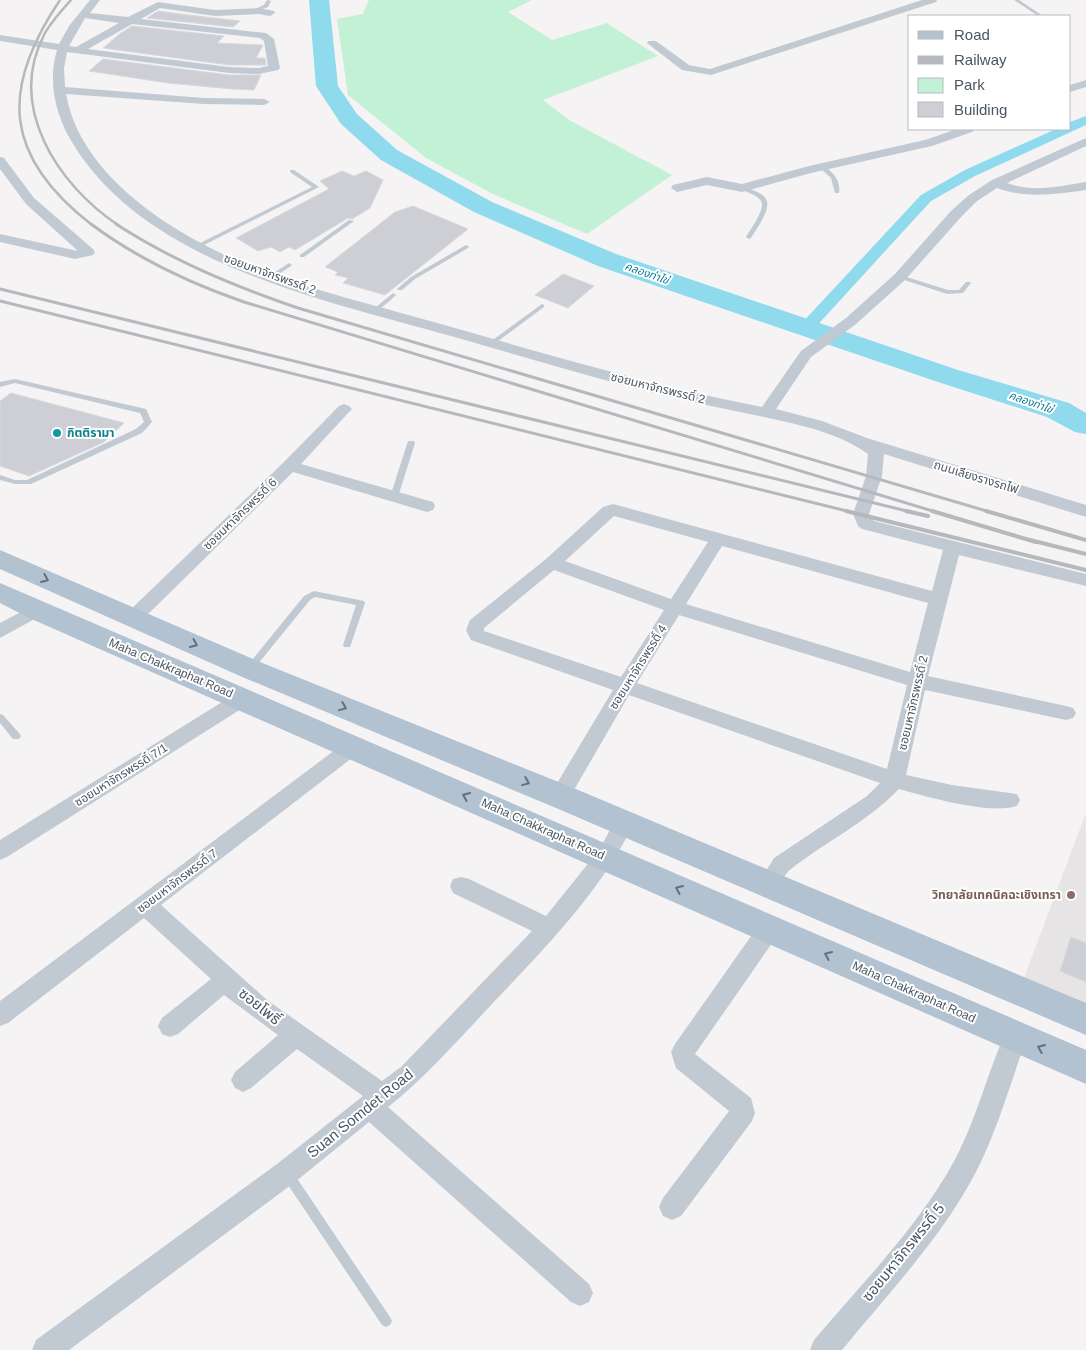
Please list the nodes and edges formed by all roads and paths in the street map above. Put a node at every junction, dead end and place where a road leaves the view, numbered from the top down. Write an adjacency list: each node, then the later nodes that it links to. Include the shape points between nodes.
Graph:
1 (95, 0): 7 (street, ซอยมหาจักรพรรดิ์ 2)
2 (932, 0): 11 (street, via 711,72 686,68)
3 (1016, 0): 8 (lane)
4 (269, 1): 5 (lane, via 266,6)
5 (252, 11): 6 (street); 9 (street, via 215,12 158,6)
6 (270, 13)
7 (83, 15): 9 (street); 12 (street, ซอยมหาจักรพรรดิ์ 2)
8 (1039, 15)
9 (128, 21): 12 (street); 12 (street, via 262,35 269,39 274,68 264,72 206,68)
10 (0, 38): 12 (street)
11 (652, 43)
12 (70, 48): 15 (street, ซอยมหาจักรพรรดิ์ 2, via 58,76)
13 (1086, 83): 14 (street)
14 (1071, 89)
15 (58, 90): 16 (street); 30 (street, ซอยมหาจักรพรรดิ์ 2, via 78,143 103,177 146,215)
16 (264, 102)
17 (965, 130): 20 (street, via 928,143)
18 (1086, 142): 22 (street)
19 (0, 161): 29 (street, via 30,201 88,252 75,255)
20 (822, 167): 25 (street); 26 (lane, via 837,181)
21 (292, 171): 30 (lane, via 316,187)
22 (996, 183): 23 (street, via 1013,191 1031,193); 35 (street, via 956,214)
23 (1086, 186)
24 (677, 188): 25 (street, via 708,181)
25 (742, 188): 28 (lane, via 764,200 765,207)
26 (836, 192)
27 (351, 221): 32 (lane)
28 (749, 237)
29 (0, 238)
30 (198, 246): 34 (street, ซอยมหาจักรพรรดิ์ 2)
31 (466, 247): 37 (lane)
32 (302, 256)
33 (289, 265): 34 (lane)
34 (271, 277): 40 (street, ซอยมหาจักรพรรดิ์ 2)
35 (900, 277): 36 (lane, via 947,292 961,292); 44 (street, via 806,354)
36 (968, 283)
37 (400, 288)
38 (393, 295): 40 (lane)
39 (542, 306): 41 (lane)
40 (377, 309): 41 (street, ซอยมหาจักรพรรดิ์ 2)
41 (492, 343): 44 (street, ซอยมหาจักรพรรดิ์ 2, via 645,386)
42 (0, 385): 48 (lane, via 15,381 133,408 143,411 148,422 139,431 28,482)
43 (344, 409): 47 (street, ซอยมหาจักรพรรดิ์ 6)
44 (766, 413): 46 (street, ซอยมหาจักรพรรดิ์ 2, via 832,428)
45 (411, 443): 49 (lane)
46 (867, 443): 51 (street, ถนนเลียงรางรถไฟ); 53 (street, via 876,452 874,476 861,514 864,522)
47 (290, 466): 49 (street); 61 (street, ซอยมหาจักรพรรดิ์ 6)
48 (0, 477)
49 (394, 497): 50 (street)
50 (427, 506)
51 (1086, 511)
52 (718, 539): 55 (street, via 613,510); 58 (street); 59 (street, ซอยมหาจักรพรรดิ์ 4)
53 (952, 547): 56 (street); 58 (street, ซอยมหาจักรพรรดิ์ 2)
54 (0, 559): 61 (main road, one-way to 61)
55 (552, 563): 59 (street); 66 (street, via 476,625 475,632)
56 (1086, 580)
57 (0, 592): 60 (main road, Maha Chakkraphat Road)
58 (938, 599): 65 (street, ซอยมหาจักรพรรดิ์ 2)
59 (675, 607): 65 (street); 66 (street, ซอยมหาจักรพรรดิ์ 4)
60 (36, 610): 62 (street); 67 (main road, Maha Chakkraphat Road)
61 (134, 617): 64 (main road, one-way to 64)
62 (0, 631)
63 (347, 645): 64 (lane, via 361,603 314,594 307,598)
64 (250, 669): 73 (main road, one-way to 73)
65 (917, 681): 68 (street); 72 (street, ซอยมหาจักรพรรดิ์ 2)
66 (625, 686): 72 (street); 73 (street, ซอยมหาจักรพรรดิ์ 4)
67 (242, 699): 71 (main road, Maha Chakkraphat Road); 76 (street, ซอยมหาจักรพรรดิ์ 7/1)
68 (1066, 713)
69 (0, 717): 70 (lane)
70 (16, 736)
71 (354, 746): 77 (main road, Maha Chakkraphat Road, one-way to 71); 80 (street, ซอยมหาจักรพรรดิ์ 7)
72 (895, 780): 74 (street, via 954,795); 78 (street, via 874,802 781,864)
73 (560, 796): 75 (main road)
74 (1010, 800)
75 (624, 823): 77 (street, Suan Somdet Road); 78 (main road)
76 (0, 851)
77 (606, 856): 81 (street, Suan Somdet Road); 82 (main road, Maha Chakkraphat Road, one-way to 77)
78 (769, 884): 85 (main road)
79 (461, 886): 81 (street)
80 (145, 905): 83 (street, ซอยโพธิ์); 84 (street, ซอยมหาจักรพรรดิ์ 7)
81 (549, 928): 91 (street, Suan Somdet Road, via 409,1075)
82 (769, 929): 88 (main road, Maha Chakkraphat Road, one-way to 82); 93 (street, via 683,1052 684,1060 742,1106 743,1113)
83 (259, 1008): 86 (street, via 227,984 216,988); 87 (street, ซอยโพธิ์)
84 (0, 1015)
85 (1086, 1019)
86 (170, 1026)
87 (297, 1034): 90 (street); 91 (street, ซอยโพธิ์)
88 (1016, 1036): 89 (main road, Maha Chakkraphat Road, one-way to 88); 97 (street, ซอยมหาจักรพรรดิ์ 5, via 980,1135 955,1185 923,1232)
89 (1086, 1067)
90 (242, 1080)
91 (377, 1101): 92 (street, Suan Somdet Road); 94 (street)
92 (286, 1172): 95 (lane); 96 (street, Suan Somdet Road)
93 (672, 1207)
94 (580, 1293)
95 (386, 1321)
96 (46, 1350)
97 (824, 1350)

